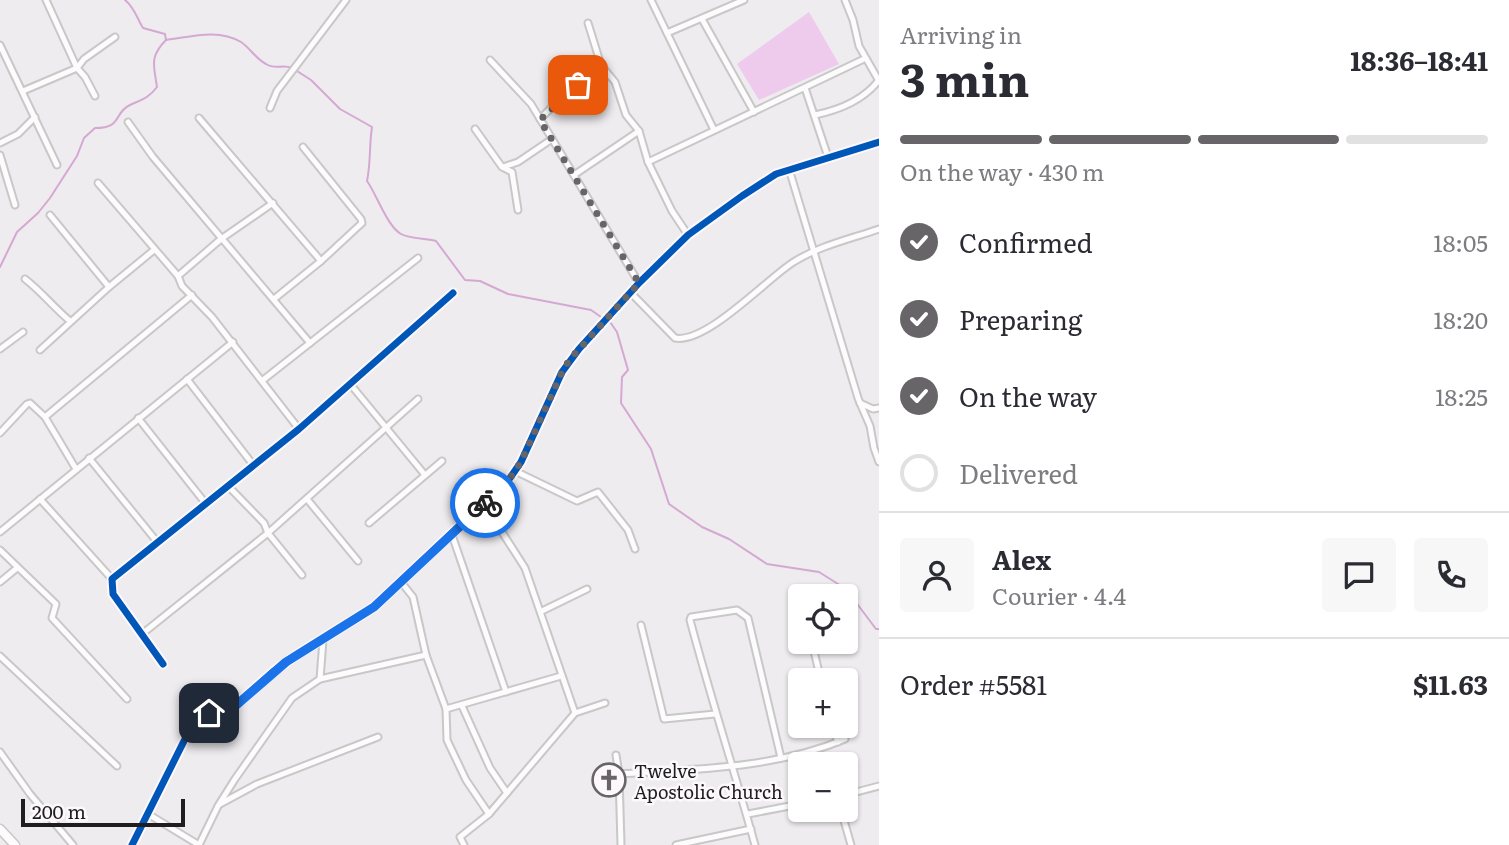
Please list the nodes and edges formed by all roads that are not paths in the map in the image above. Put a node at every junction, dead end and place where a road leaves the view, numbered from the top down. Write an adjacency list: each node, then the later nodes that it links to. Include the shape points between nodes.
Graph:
1 (46, 0): 16 (street)
2 (334, 0): 7 (street)
3 (346, 0): 7 (street)
4 (651, 0): 10 (street)
5 (744, 0): 8 (street)
6 (845, 0): 13 (street)
7 (342, 6): 21 (street, via 277,91)
8 (702, 19): 10 (street); 22 (street)
9 (588, 23): 15 (street)
10 (667, 33): 29 (street)
11 (115, 37): 16 (street)
12 (0, 45): 19 (street)
13 (864, 59): 17 (street); 18 (street)
14 (490, 61): 26 (street, via 526,97)
15 (601, 65): 26 (street); 30 (street, via 615,82 626,114)
16 (77, 68): 19 (street); 20 (street)
17 (879, 81): 23 (street, via 856,101)
18 (805, 89): 22 (street); 23 (street)
19 (23, 91): 24 (street)
20 (95, 96)
21 (270, 108)
22 (754, 111): 29 (street)
23 (814, 115): 36 (street)
24 (35, 117): 33 (street, via 18,134); 38 (street)
25 (199, 118): 43 (street)
26 (540, 120): 31 (street)
27 (128, 121): 49 (street)
28 (475, 129): 39 (street)
29 (714, 130): 37 (street)
30 (639, 131): 37 (street); 41 (street)
31 (552, 139): 39 (street); 41 (street)
32 (879, 142): 36 (street)
33 (0, 143)
34 (303, 146): 53 (street, via 362,221)
35 (0, 155): 44 (street)
36 (828, 157): 40 (street)
37 (648, 162): 48 (street)
38 (57, 165)
39 (502, 167): 45 (street, via 512,172)
40 (789, 169): 48 (street); 51 (street)
41 (574, 175): 56 (street)
42 (98, 183): 50 (street)
43 (273, 203): 49 (street); 53 (street)
44 (15, 205)
45 (517, 210)
46 (50, 215): 57 (street)
47 (879, 229): 51 (street)
48 (688, 235): 56 (street)
49 (221, 239): 54 (street); 61 (street)
50 (154, 250): 54 (street); 57 (street)
51 (813, 252): 58 (street, via 790,264 707,329 680,339); 72 (street)
52 (418, 258): 65 (street)
53 (321, 261): 61 (street)
54 (178, 276): 60 (street)
55 (25, 279): 62 (street)
56 (639, 283): 58 (street)
57 (109, 287): 62 (street)
58 (630, 292): 87 (street, via 562,372)
59 (453, 293): 70 (street)
60 (192, 295): 64 (street); 74 (street)
61 (274, 299): 65 (street)
62 (71, 321): 67 (street)
63 (23, 332): 66 (street)
64 (233, 342): 68 (street); 69 (street)
65 (310, 343): 69 (street)
66 (0, 349)
67 (40, 349)
68 (187, 379): 76 (street); 85 (street)
69 (263, 380): 80 (street)
70 (351, 385): 79 (street); 80 (street)
71 (418, 399): 79 (street)
72 (860, 403): 73 (street); 75 (street)
73 (876, 408): 75 (street)
74 (45, 417): 78 (street, via 28,403); 86 (street)
75 (867, 417): 84 (street)
76 (138, 418): 82 (street); 92 (street)
77 (0, 419): 78 (street)
78 (7, 426): 81 (street)
79 (387, 428): 88 (street); 91 (street)
80 (299, 429): 85 (street)
81 (0, 433)
82 (89, 458): 86 (street); 98 (street)
83 (442, 461): 88 (street)
84 (879, 462)
85 (254, 466): 89 (street)
86 (76, 469): 90 (street)
87 (515, 471): 93 (street); 99 (street, via 577,501 598,492 628,530)
88 (425, 475): 94 (street)
89 (228, 486): 92 (street); 96 (street)
90 (40, 499): 95 (street); 104 (street)
91 (307, 499): 96 (street); 101 (street)
92 (206, 503): 98 (street)
93 (484, 504): 97 (street); 108 (street, via 525,568)
94 (369, 523)
95 (0, 532)
96 (268, 533): 103 (street); 110 (street)
97 (452, 535): 106 (street); 117 (street)
98 (158, 543): 104 (street)
99 (635, 549)
100 (0, 550): 102 (street)
101 (358, 561)
102 (17, 568): 105 (street); 118 (street, via 56,604 52,618)
103 (302, 575)
104 (112, 579): 110 (street, via 113,594)
105 (0, 582)
106 (401, 582): 111 (street, via 374,607); 112 (street, via 413,597)
107 (587, 589): 108 (street)
108 (541, 611): 115 (street)
109 (641, 625): 123 (street, via 664,719)
110 (142, 634): 114 (street)
111 (323, 640): 116 (street); 139 (street, via 274,671 226,714 209,713 199,719)
112 (426, 655): 116 (street); 121 (street)
113 (0, 656): 131 (street)
114 (163, 664)
115 (561, 676): 117 (street); 122 (street)
116 (320, 679): 137 (street, via 292,698)
117 (506, 692): 120 (street)
118 (127, 699)
119 (605, 703): 122 (street)
120 (462, 706): 121 (street); 136 (street, via 490,768)
121 (446, 709): 140 (street, via 447,740)
122 (575, 713): 136 (street)
123 (715, 714): 130 (street, via 690,620 737,610 747,618); 132 (street)
124 (378, 737): 137 (street, via 257,784)
125 (837, 738): 127 (street)
126 (845, 739): 127 (street)
127 (838, 742): 130 (street)
128 (0, 752): 146 (street)
129 (615, 755): 133 (street)
130 (781, 758): 132 (street)
131 (117, 766)
132 (734, 767): 133 (street); 141 (street)
133 (619, 774): 150 (street)
134 (879, 786): 135 (street)
135 (858, 792)
136 (507, 793): 140 (street)
137 (218, 806): 148 (street)
138 (788, 806): 141 (street)
139 (148, 814): 147 (street); 148 (street)
140 (489, 814): 149 (street, via 460,837)
141 (748, 814): 144 (street)
142 (844, 822): 153 (street)
143 (0, 829): 145 (main road)
144 (751, 829): 151 (street); 152 (street)
145 (15, 845)
146 (73, 845)
147 (132, 845)
148 (199, 845)
149 (464, 845)
150 (621, 845)
151 (676, 845)
152 (755, 845)
153 (851, 845)

